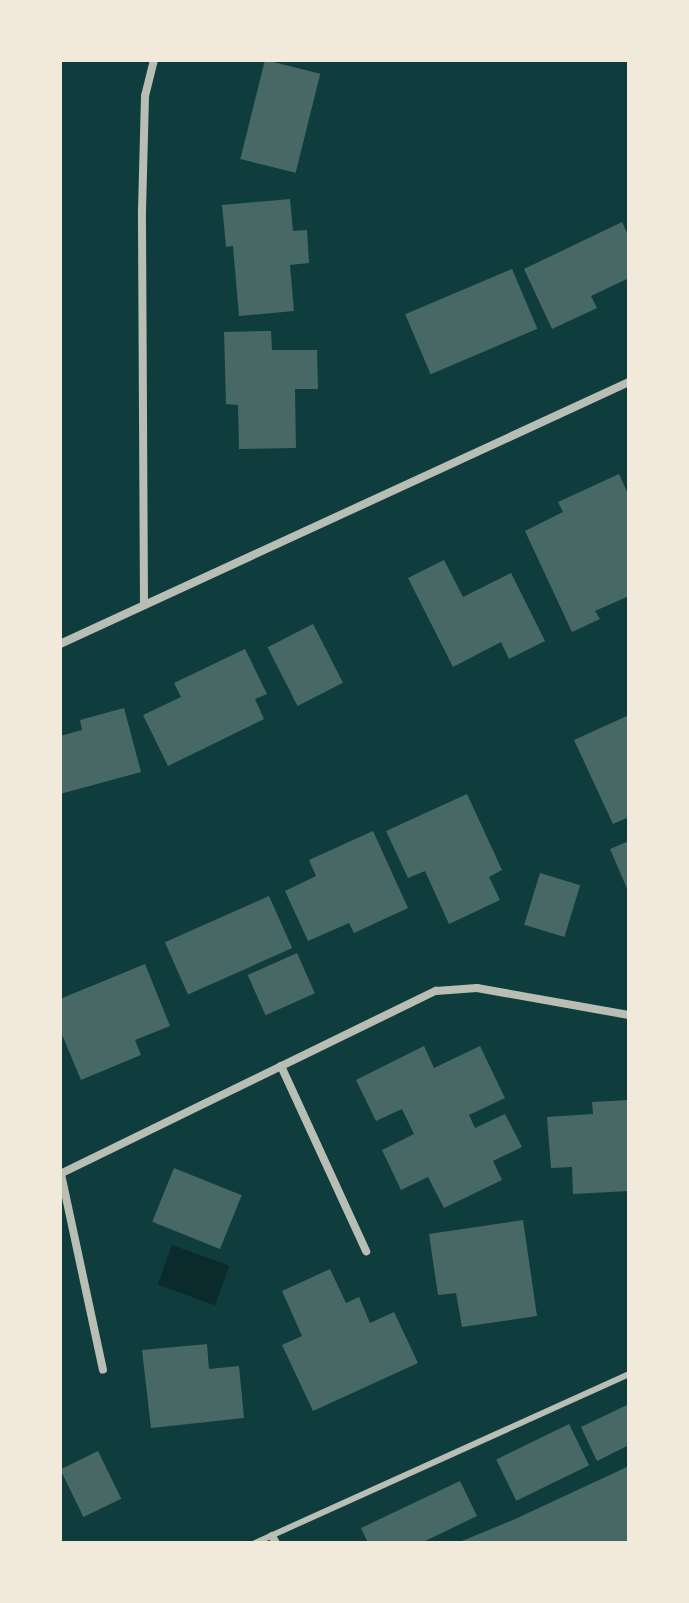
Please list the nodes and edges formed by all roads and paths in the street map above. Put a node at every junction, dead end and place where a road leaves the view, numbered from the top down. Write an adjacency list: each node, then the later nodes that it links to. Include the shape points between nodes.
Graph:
1 (154, 60): 3 (street, via 145,96 143,182)
2 (629, 382): 3 (street)
3 (144, 605): 4 (street)
4 (60, 644)
5 (629, 1015): 6 (street, via 477,988 436,991)
6 (281, 1066): 7 (street); 8 (street)
7 (61, 1174): 9 (street)
8 (366, 1251)
9 (103, 1370)
10 (629, 1374): 11 (lane)
11 (274, 1539): 12 (lane)
12 (255, 1543)

